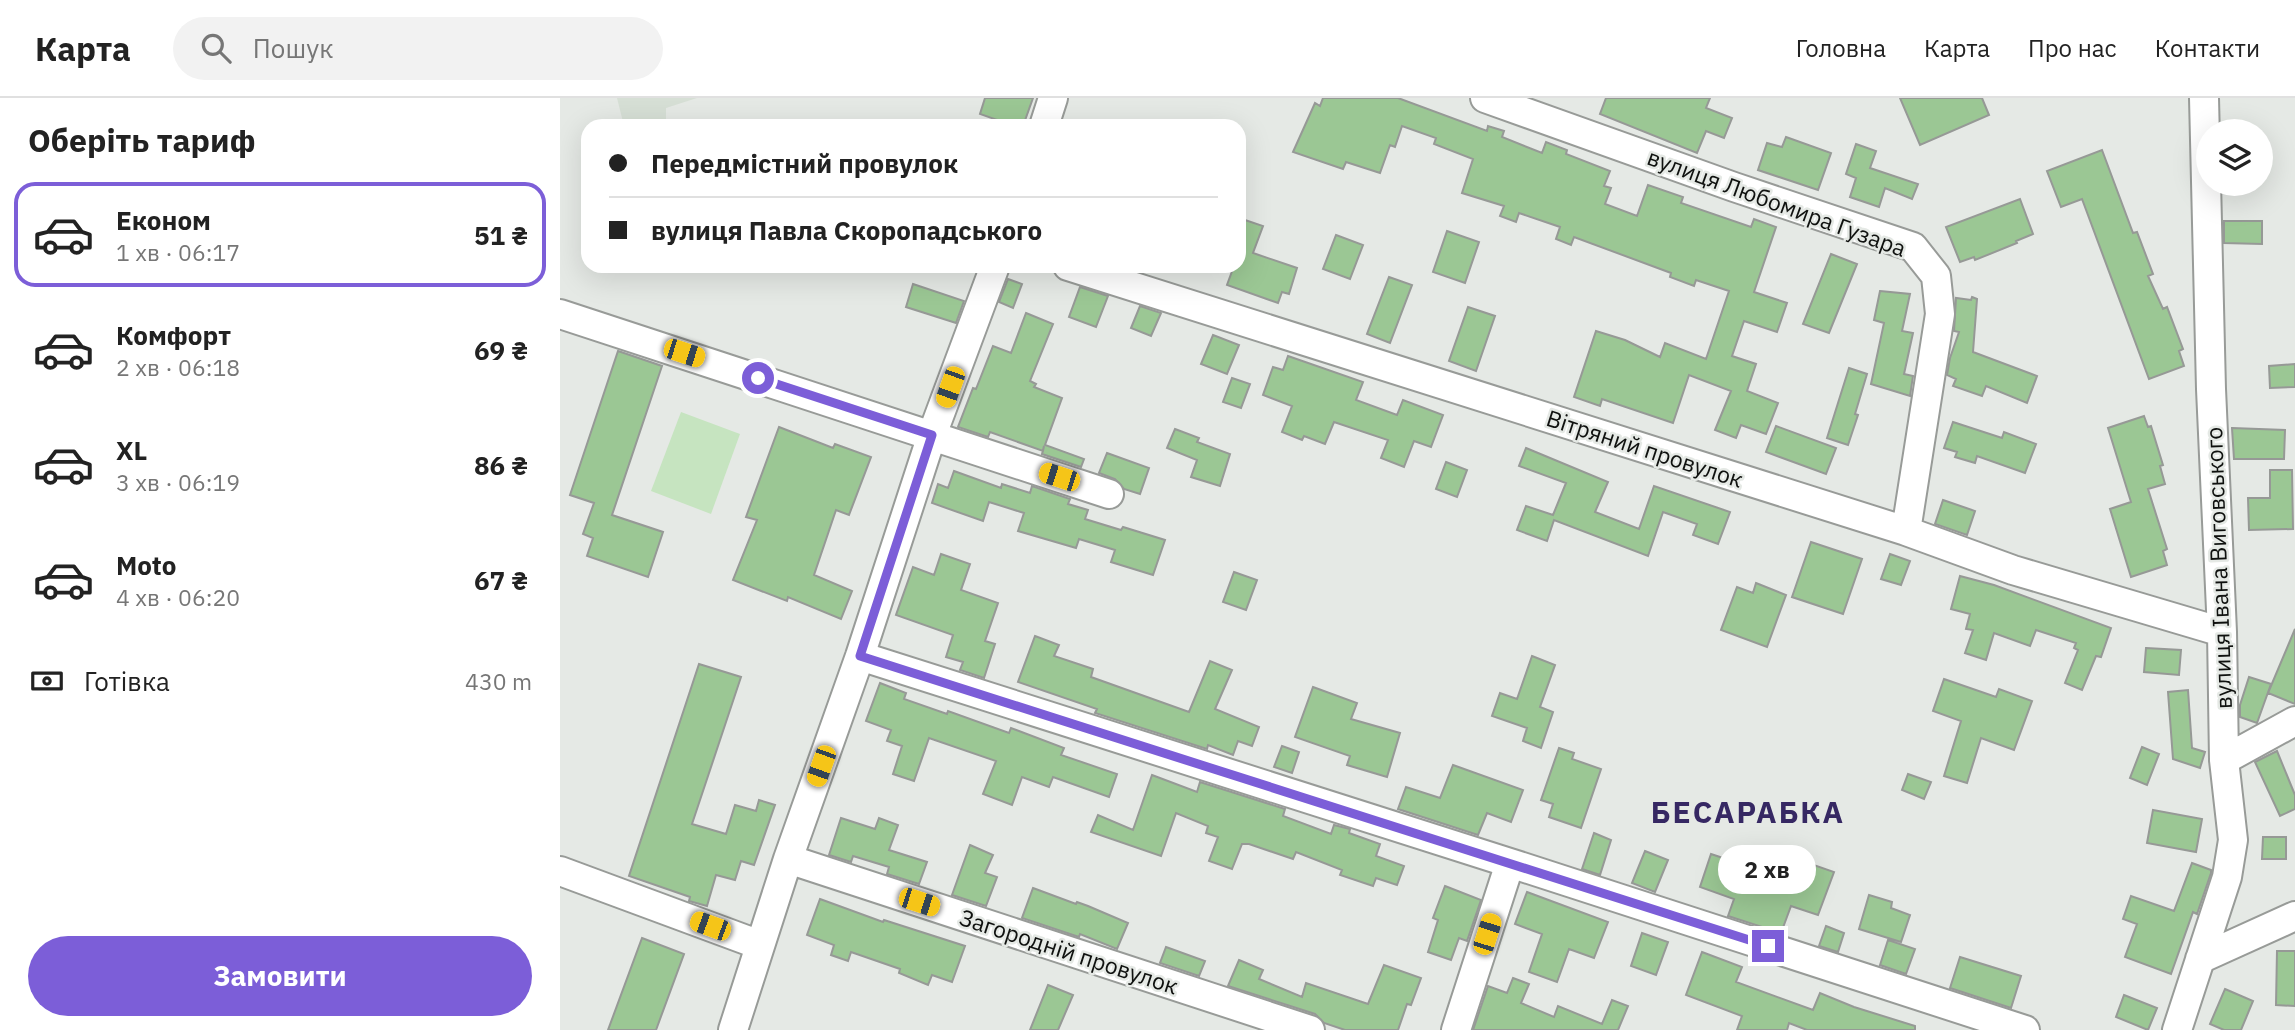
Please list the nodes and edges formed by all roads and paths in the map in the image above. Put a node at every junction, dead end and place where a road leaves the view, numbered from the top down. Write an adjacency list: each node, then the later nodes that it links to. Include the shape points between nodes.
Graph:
1 (1053, 98): 4 (street)
2 (1485, 98): 10 (street, вулиця Любомира Гузара, via 1913,247 1936,276 1940,314)
3 (2204, 98): 11 (street, вулиця Івана Виговського)
4 (1046, 119)
5 (992, 273): 8 (street)
6 (1090, 273): 10 (street, Вітряний провулок)
7 (560, 314): 8 (street)
8 (932, 435): 9 (street); 12 (street)
9 (1109, 494)
10 (1906, 531): 11 (street, Вітряний провулок, via 2013,570)
11 (2222, 632): 14 (street, вулиця Івана Виговського)
12 (860, 656): 15 (street); 16 (street)
13 (2295, 720): 14 (street)
14 (2224, 760): 20 (street, вулиця Івана Виговського, via 2233,840 2227,877)
15 (788, 859): 19 (street); 22 (street, Загородній провулок)
16 (1510, 863): 23 (street); 24 (street)
17 (560, 871): 19 (street)
18 (2295, 916): 20 (street)
19 (760, 945): 21 (street)
20 (2200, 959): 25 (street, вулиця Івана Виговського)
21 (733, 1030)
22 (1310, 1030)
23 (1456, 1030)
24 (2025, 1030)
25 (2177, 1030)

